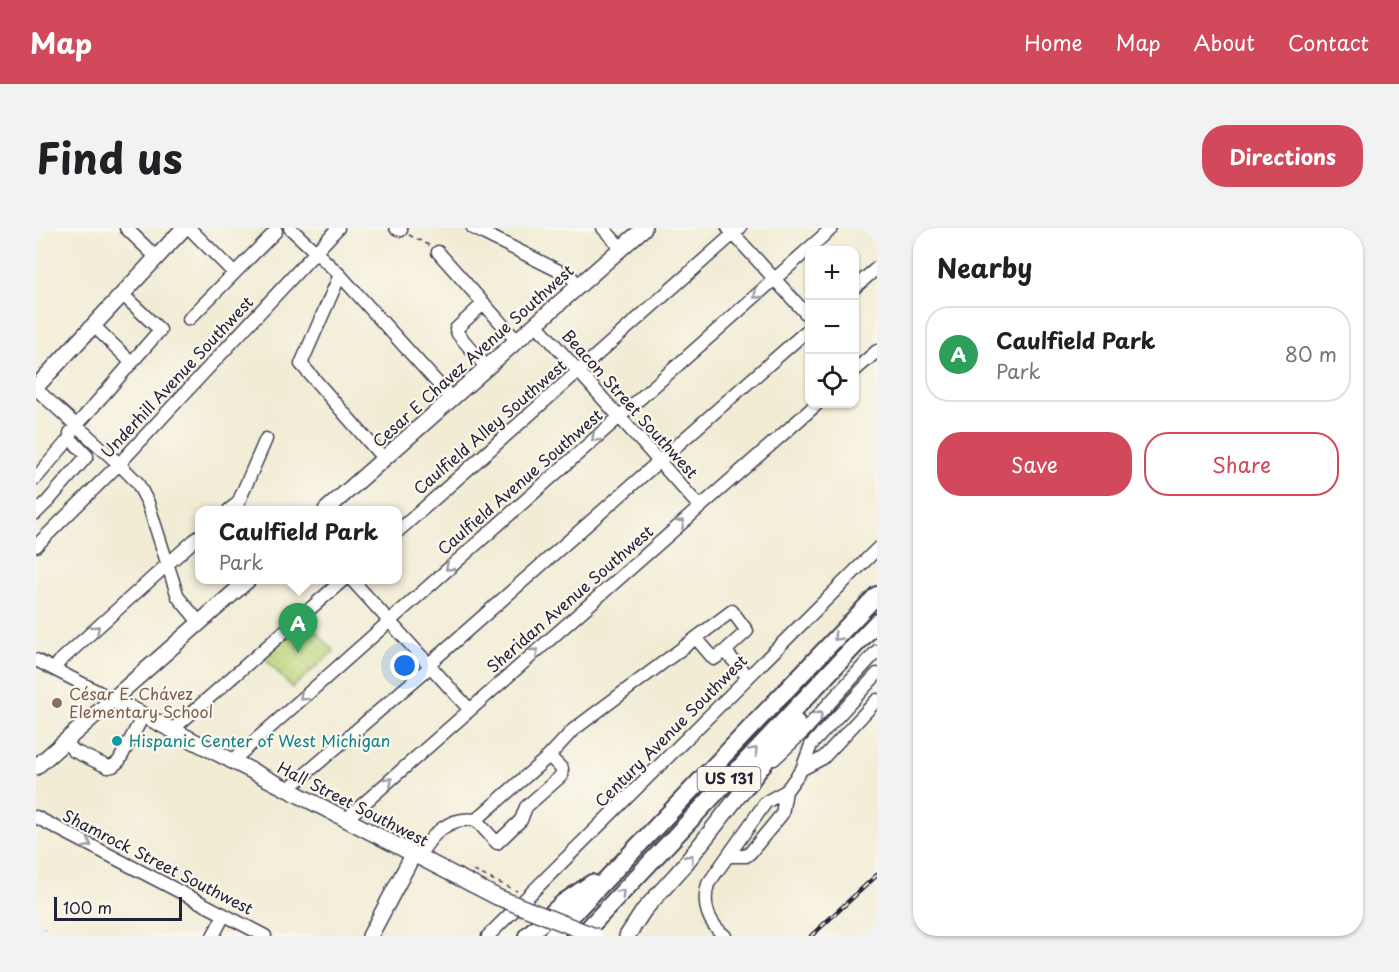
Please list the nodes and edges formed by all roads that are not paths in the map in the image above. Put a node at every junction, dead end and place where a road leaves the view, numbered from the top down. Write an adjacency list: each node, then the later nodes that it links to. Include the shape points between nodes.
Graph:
1 (126, 228): 15 (street)
2 (184, 228): 15 (main road)
3 (189, 228): 17 (street)
4 (290, 228): 13 (street)
5 (338, 228): 13 (street, Underhill Avenue Southwest)
6 (472, 228): 21 (street, via 571,277)
7 (603, 228): 12 (street)
8 (644, 228): 12 (main road, Cesar E Chavez Avenue Southwest)
9 (832, 228): 19 (street, Caulfield Avenue Southwest)
10 (734, 230): 19 (street); 34 (street, Caulfield Alley Southwest)
11 (276, 231): 17 (street)
12 (621, 248): 21 (main road, Cesar E Chavez Avenue Southwest)
13 (316, 252): 18 (street); 44 (street, Underhill Avenue Southwest)
14 (438, 252): 23 (street)
15 (157, 258): 22 (main road)
16 (877, 268): 20 (street)
17 (234, 273): 25 (street)
18 (340, 275): 36 (street); 42 (street, via 301,364)
19 (774, 279): 24 (street); 38 (street, Caulfield Avenue Southwest, one-way to 38)
20 (859, 284)
21 (579, 285): 26 (main road, Cesar E Chavez Avenue Southwest)
22 (122, 294): 27 (main road); 31 (street, via 160,330)
23 (484, 303): 29 (street); 33 (street, via 456,329)
24 (805, 313)
25 (189, 319)
26 (536, 324): 29 (main road, Cesar E Chavez Avenue Southwest); 34 (street, Beacon Street Southwest)
27 (93, 326): 31 (street); 35 (main road)
28 (805, 331): 43 (street)
29 (517, 341): 33 (main road, Cesar E Chavez Avenue Southwest)
30 (877, 351): 32 (street)
31 (132, 363): 39 (street)
32 (859, 367)
33 (487, 368): 36 (main road, Cesar E Chavez Avenue Southwest)
34 (578, 372): 38 (street, Beacon Street Southwest); 50 (street, Caulfield Alley Southwest)
35 (36, 388): 39 (street)
36 (452, 399): 42 (main road, Cesar E Chavez Avenue Southwest)
37 (812, 408): 48 (street, Sheridan Avenue Southwest)
38 (619, 417): 43 (street, Beacon Street Southwest); 59 (street, Caulfield Avenue Southwest, one-way to 59)
39 (76, 425): 40 (street); 44 (street)
40 (70, 438): 45 (street); 49 (street, via 87,456)
41 (266, 439): 46 (street)
42 (384, 459): 47 (main road, Cesar E Chavez Avenue Southwest)
43 (659, 461): 48 (street, Beacon Street Southwest); 67 (street)
44 (120, 464): 52 (street, Underhill Avenue Southwest); 54 (street, via 137,482 148,503)
45 (36, 478)
46 (234, 506)
47 (331, 506)
48 (700, 507): 73 (street, Sheridan Avenue Southwest, one-way to 48)
49 (36, 513)
50 (402, 528)
51 (195, 540): 54 (street)
52 (36, 546)
53 (877, 549): 70 (street, Century Avenue Southwest)
54 (168, 566): 60 (street, via 178,597); 68 (street, one-way to 54)
55 (242, 584): 60 (main road)
56 (337, 584): 75 (street)
57 (357, 584): 59 (street)
58 (877, 595): 89 (highway, US 131, one-way to 89)
59 (389, 620): 67 (street); 78 (street, Caulfield Avenue Southwest, one-way to 78)
60 (199, 622): 71 (main road)
61 (877, 622): 65 (highway, US 131)
62 (696, 638): 63 (street, via 714,659); 63 (street, via 732,611 747,631); 77 (street, via 573,730)
63 (725, 651): 70 (street)
64 (877, 651): 81 (street, one-way to 64, via 805,730)
65 (848, 652): 81 (highway); 97 (highway, US 131, one-way to 65)
66 (36, 660): 68 (street, Hall Street Southwest)
67 (430, 665): 73 (street); 82 (street)
68 (54, 669): 71 (street, Hall Street Southwest)
69 (877, 674): 80 (street, via 811,746)
70 (748, 677): 94 (street, Century Avenue Southwest)
71 (112, 699): 74 (main road, Hall Street Southwest); 76 (main road)
72 (877, 699): 80 (street, via 823,758)
73 (470, 710): 85 (street, Sheridan Avenue Southwest, one-way to 73)
74 (143, 716): 75 (main road, Hall Street Southwest); 76 (street, via 113,766 74,751)
75 (172, 730): 78 (main road, Hall Street Southwest)
76 (65, 741): 79 (main road)
77 (549, 756): 86 (street); 86 (street, via 562,769 561,776 526,807 521,820 497,843)
78 (231, 762): 82 (main road, Hall Street Southwest)
79 (36, 767)
80 (802, 769): 83 (street)
81 (747, 785): 99 (main road, one-way to 81)
82 (288, 790): 85 (main road, Hall Street Southwest)
83 (786, 791): 88 (street, via 766,802); 88 (street, via 782,814 750,854)
84 (36, 817): 90 (street, Shamrock Street Southwest, one-way to 90)
85 (345, 820): 87 (main road, Hall Street Southwest)
86 (476, 820): 87 (street, via 457,819 443,827)
87 (416, 856): 93 (main road); 98 (main road, Hall Street Southwest, bridge, via 497,897)
88 (729, 856): 100 (street, via 705,894 708,917)
89 (618, 866): 95 (highway, via 564,902); 96 (highway, US 131)
90 (224, 915): 91 (street); 92 (street, Shamrock Street Southwest)
91 (213, 936)
92 (265, 936)
93 (370, 936)
94 (488, 936)
95 (527, 936)
96 (552, 936)
97 (581, 936)
98 (595, 936)
99 (627, 936)
100 (725, 936)

